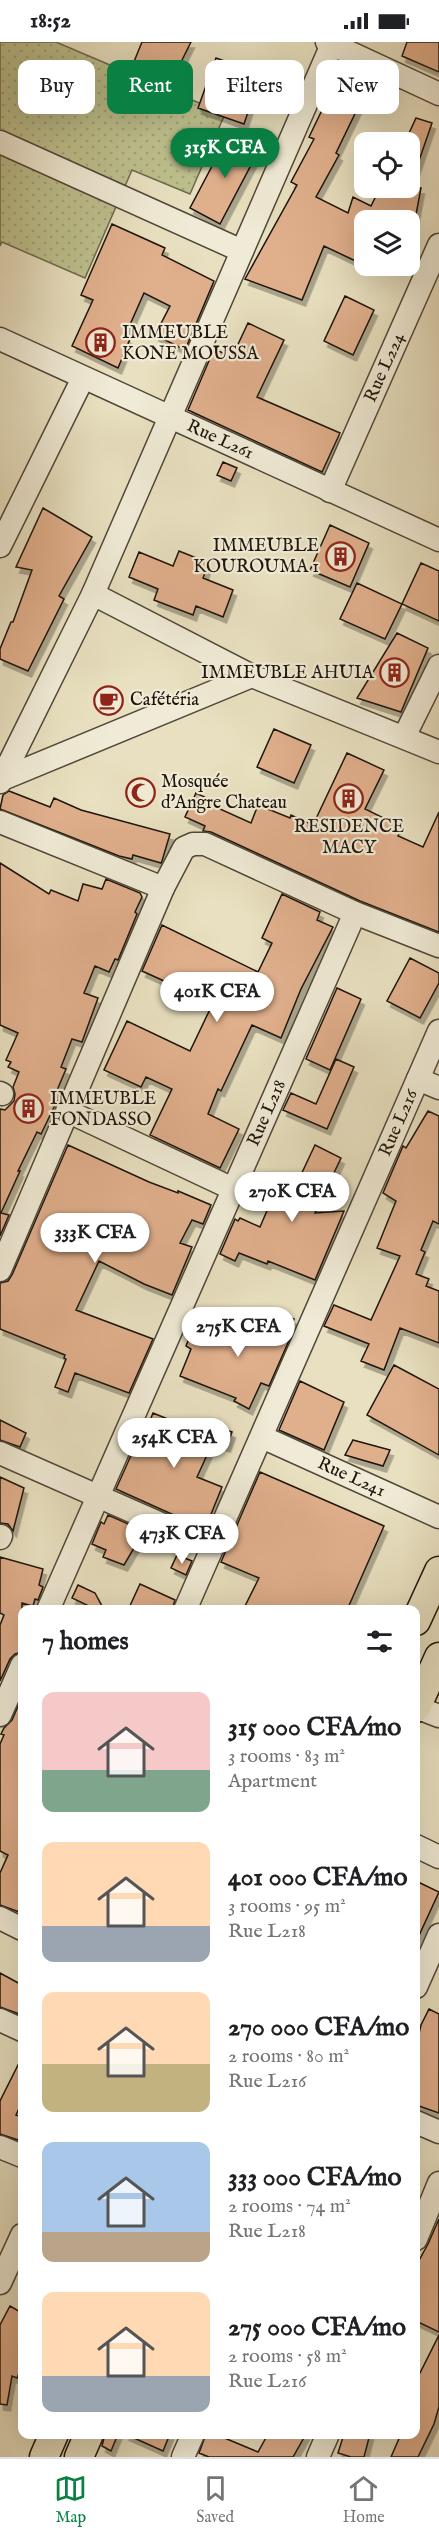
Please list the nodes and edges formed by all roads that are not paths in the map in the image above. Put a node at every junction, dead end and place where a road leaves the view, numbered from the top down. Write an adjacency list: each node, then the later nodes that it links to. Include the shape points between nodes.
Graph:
1 (330, 43): 2 (street); 5 (street)
2 (439, 94)
3 (0, 142): 5 (street)
4 (439, 245): 9 (street, Rue L224)
5 (242, 250): 8 (street)
6 (0, 339): 7 (street, Rue L261)
7 (83, 378): 8 (street, Rue L261); 11 (street)
8 (171, 418): 9 (street, Rue L261); 12 (street)
9 (330, 491): 10 (street, Rue L261)
10 (439, 540)
11 (0, 546)
12 (93, 594): 14 (street); 17 (street)
13 (439, 666): 15 (street)
14 (252, 676): 15 (street); 17 (street)
15 (404, 737): 16 (street)
16 (439, 752)
17 (1, 780)
18 (0, 822): 19 (street)
19 (162, 888): 20 (street, via 184,848 205,844); 25 (street)
20 (355, 913): 21 (street); 26 (street, Rue L218)
21 (439, 946)
22 (439, 1031): 23 (street, Rue L216)
23 (418, 1078): 24 (street); 28 (street, Rue L216)
24 (439, 1088)
25 (67, 1111): 26 (street); 27 (street)
26 (232, 1190): 30 (street, Rue L218)
27 (0, 1270)
28 (262, 1437): 31 (street, Rue L241); 32 (street, Rue L216)
29 (0, 1453): 30 (street)
30 (98, 1498): 32 (street); 34 (street, Rue L218)
31 (439, 1517)
32 (213, 1547): 35 (street, Rue L216)
33 (439, 1570): 36 (main road)
34 (50, 1605)
35 (187, 1605)
36 (420, 1612)
37 (439, 1657): 39 (main road)
38 (18, 1674): 41 (street)
39 (420, 1698)
40 (420, 1709): 42 (street)
41 (0, 1715)
42 (439, 1716)
43 (420, 1848): 44 (street)
44 (439, 1857)
45 (0, 1918): 46 (street)
46 (18, 1927)
47 (439, 1935): 48 (street)
48 (425, 1984)
49 (0, 2020): 50 (street)
50 (18, 2028)
51 (420, 2123): 52 (street)
52 (439, 2132)
53 (0, 2147): 54 (street)
54 (18, 2154)
55 (439, 2183): 56 (street)
56 (420, 2229)
57 (18, 2244): 58 (street)
58 (0, 2283)
59 (52, 2439): 63 (main road)
60 (87, 2439): 64 (main road)
61 (191, 2439): 65 (street)
62 (326, 2439): 66 (street)
63 (44, 2457)
64 (79, 2457)
65 (183, 2457)
66 (318, 2457)

